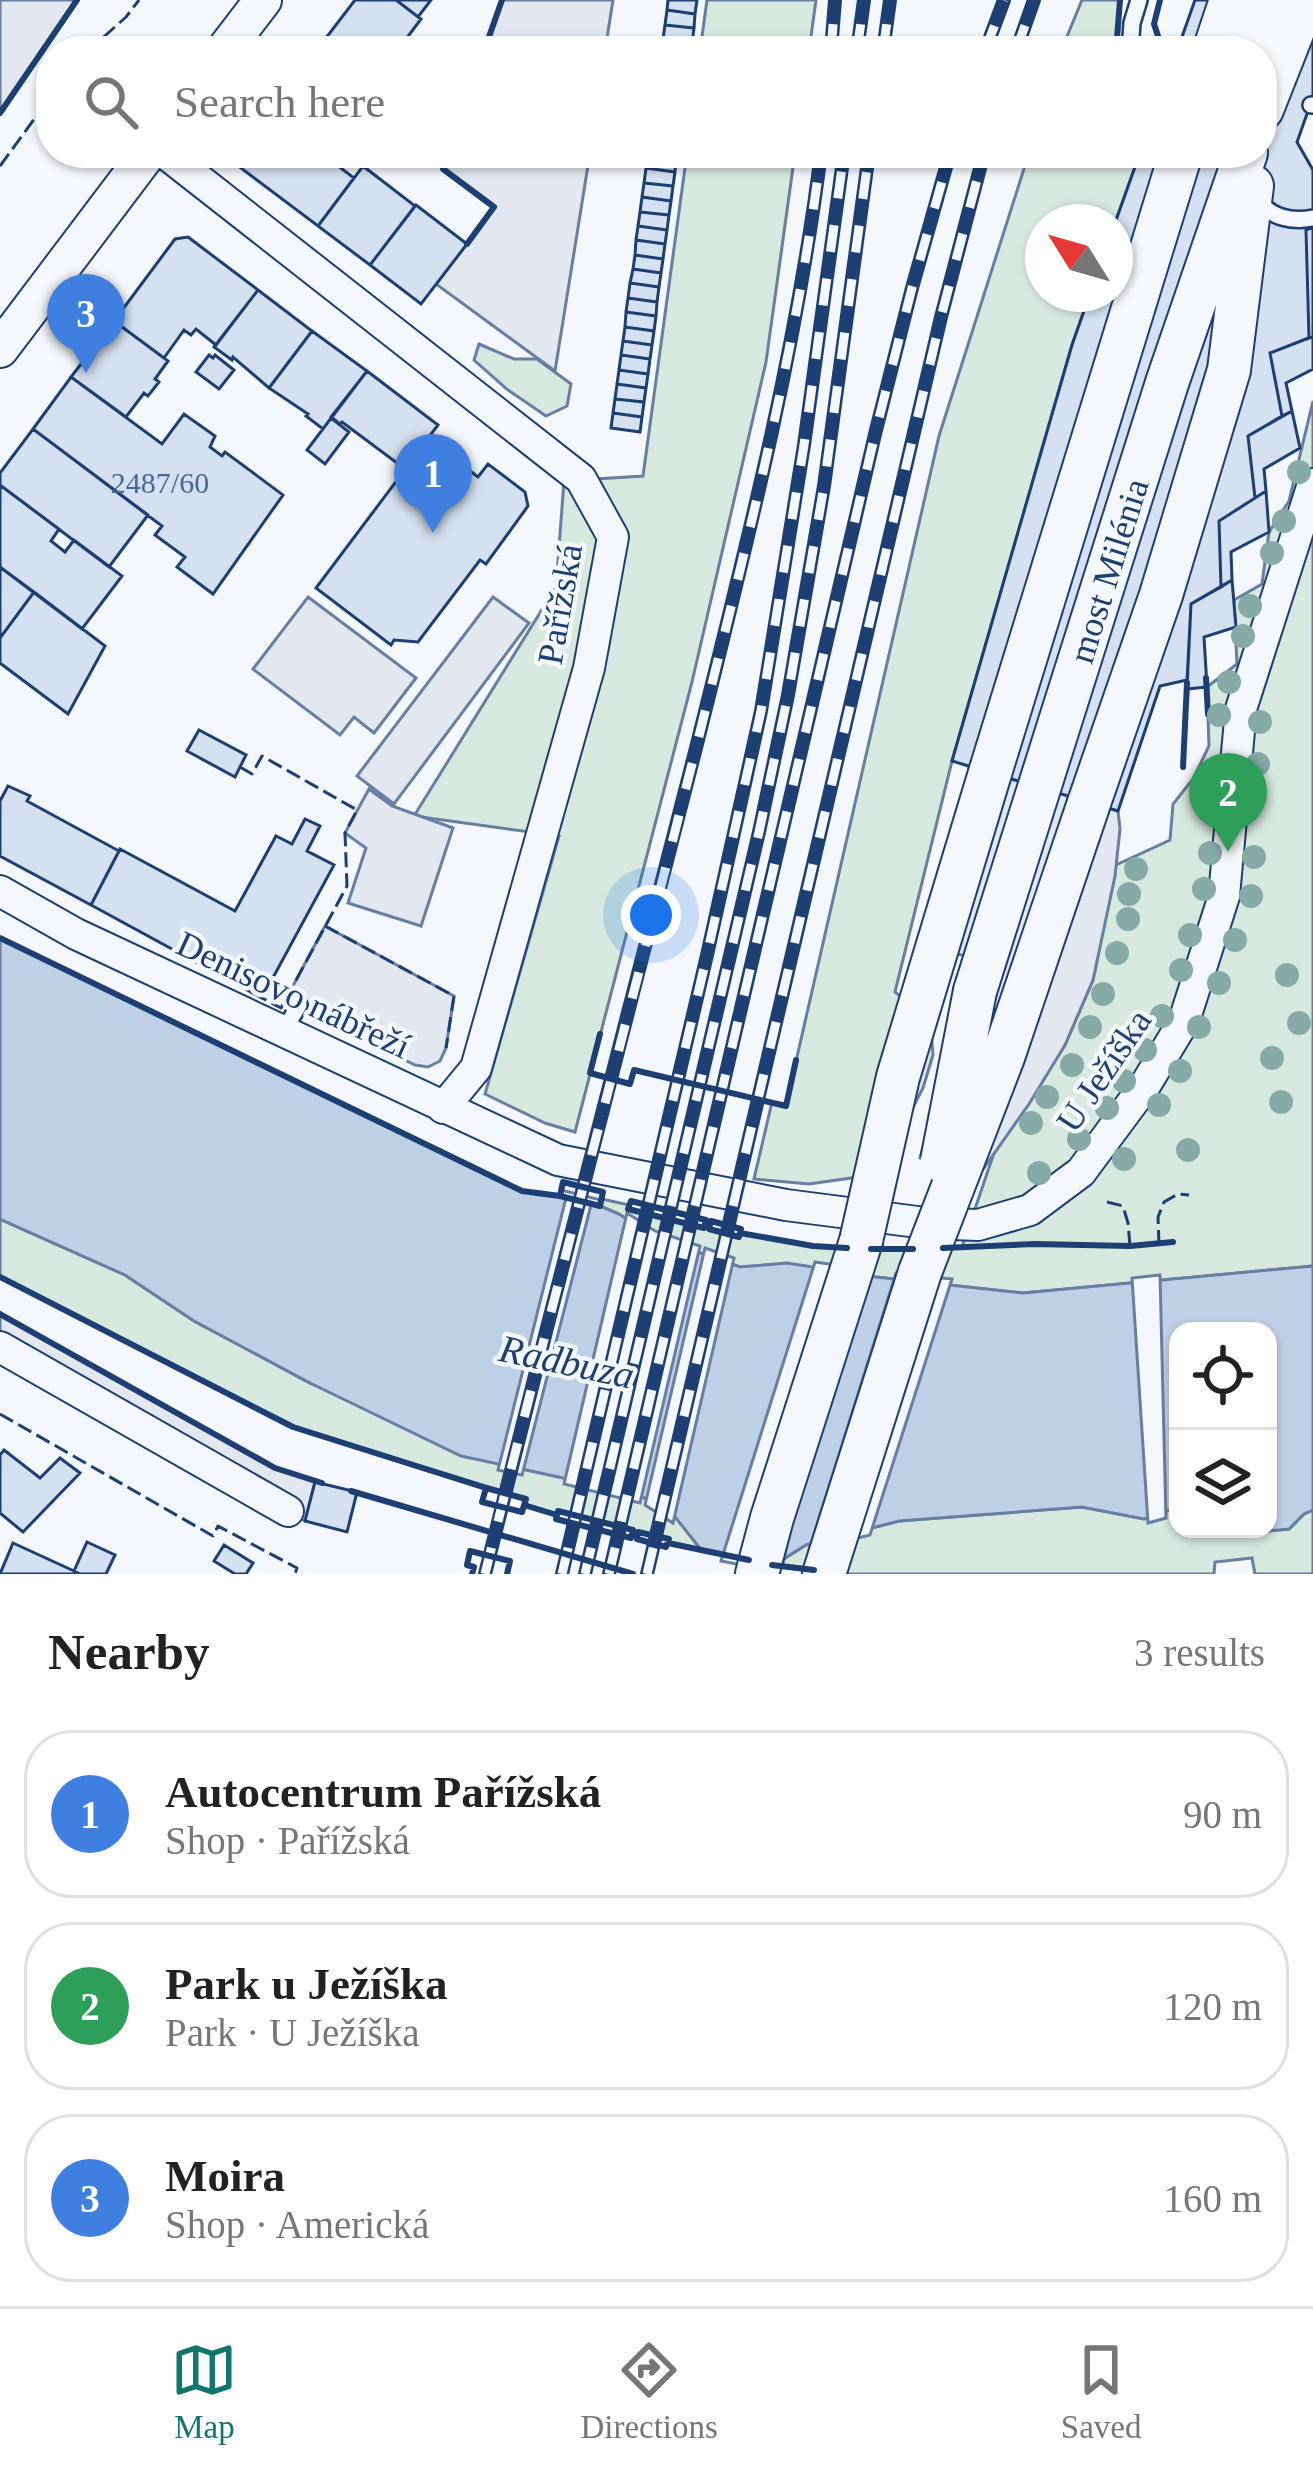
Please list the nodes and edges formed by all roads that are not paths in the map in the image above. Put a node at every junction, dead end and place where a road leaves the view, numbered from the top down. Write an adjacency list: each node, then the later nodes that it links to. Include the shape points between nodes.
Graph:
1 (262, 0): 6 (street)
2 (1139, 0): 7 (lane)
3 (1231, 0): 8 (main road)
4 (1265, 0): 9 (main road)
5 (1304, 0): 10 (main road)
6 (235, 36)
7 (1131, 36)
8 (1219, 36)
9 (1258, 36)
10 (1277, 70)
11 (137, 168): 18 (street)
12 (184, 168): 22 (street, Pařížská, via 581,479 613,537 589,668 476,1068)
13 (1176, 168): 24 (main road, bridge, via 898,1077)
14 (1249, 168): 21 (main road, most Milénia, via 1167,382)
15 (1250, 168): 25 (main road, bridge, via 1228,370 1161,595 1003,1057)
16 (1251, 168): 17 (lane, via 1263,207 1280,217)
17 (1313, 218)
18 (0, 349)
19 (1313, 484): 23 (street, U Ježíška, via 1241,709 1224,896 1184,1021 1081,1172 1030,1210 978,1225 786,1205)
20 (0, 891): 22 (street, Denisovo nábřeží, via 76,934 291,1019)
21 (975, 992): 24 (main road, most Milénia, bridge); 25 (main road, most Milénia, bridge)
22 (443, 1108): 23 (street, Denisovo nábřeží)
23 (558, 1160)
24 (861, 1241): 28 (main road, most Milénia)
25 (920, 1272): 29 (main road, most Milénia)
26 (0, 1347): 27 (street)
27 (288, 1511)
28 (757, 1574)
29 (824, 1574)

